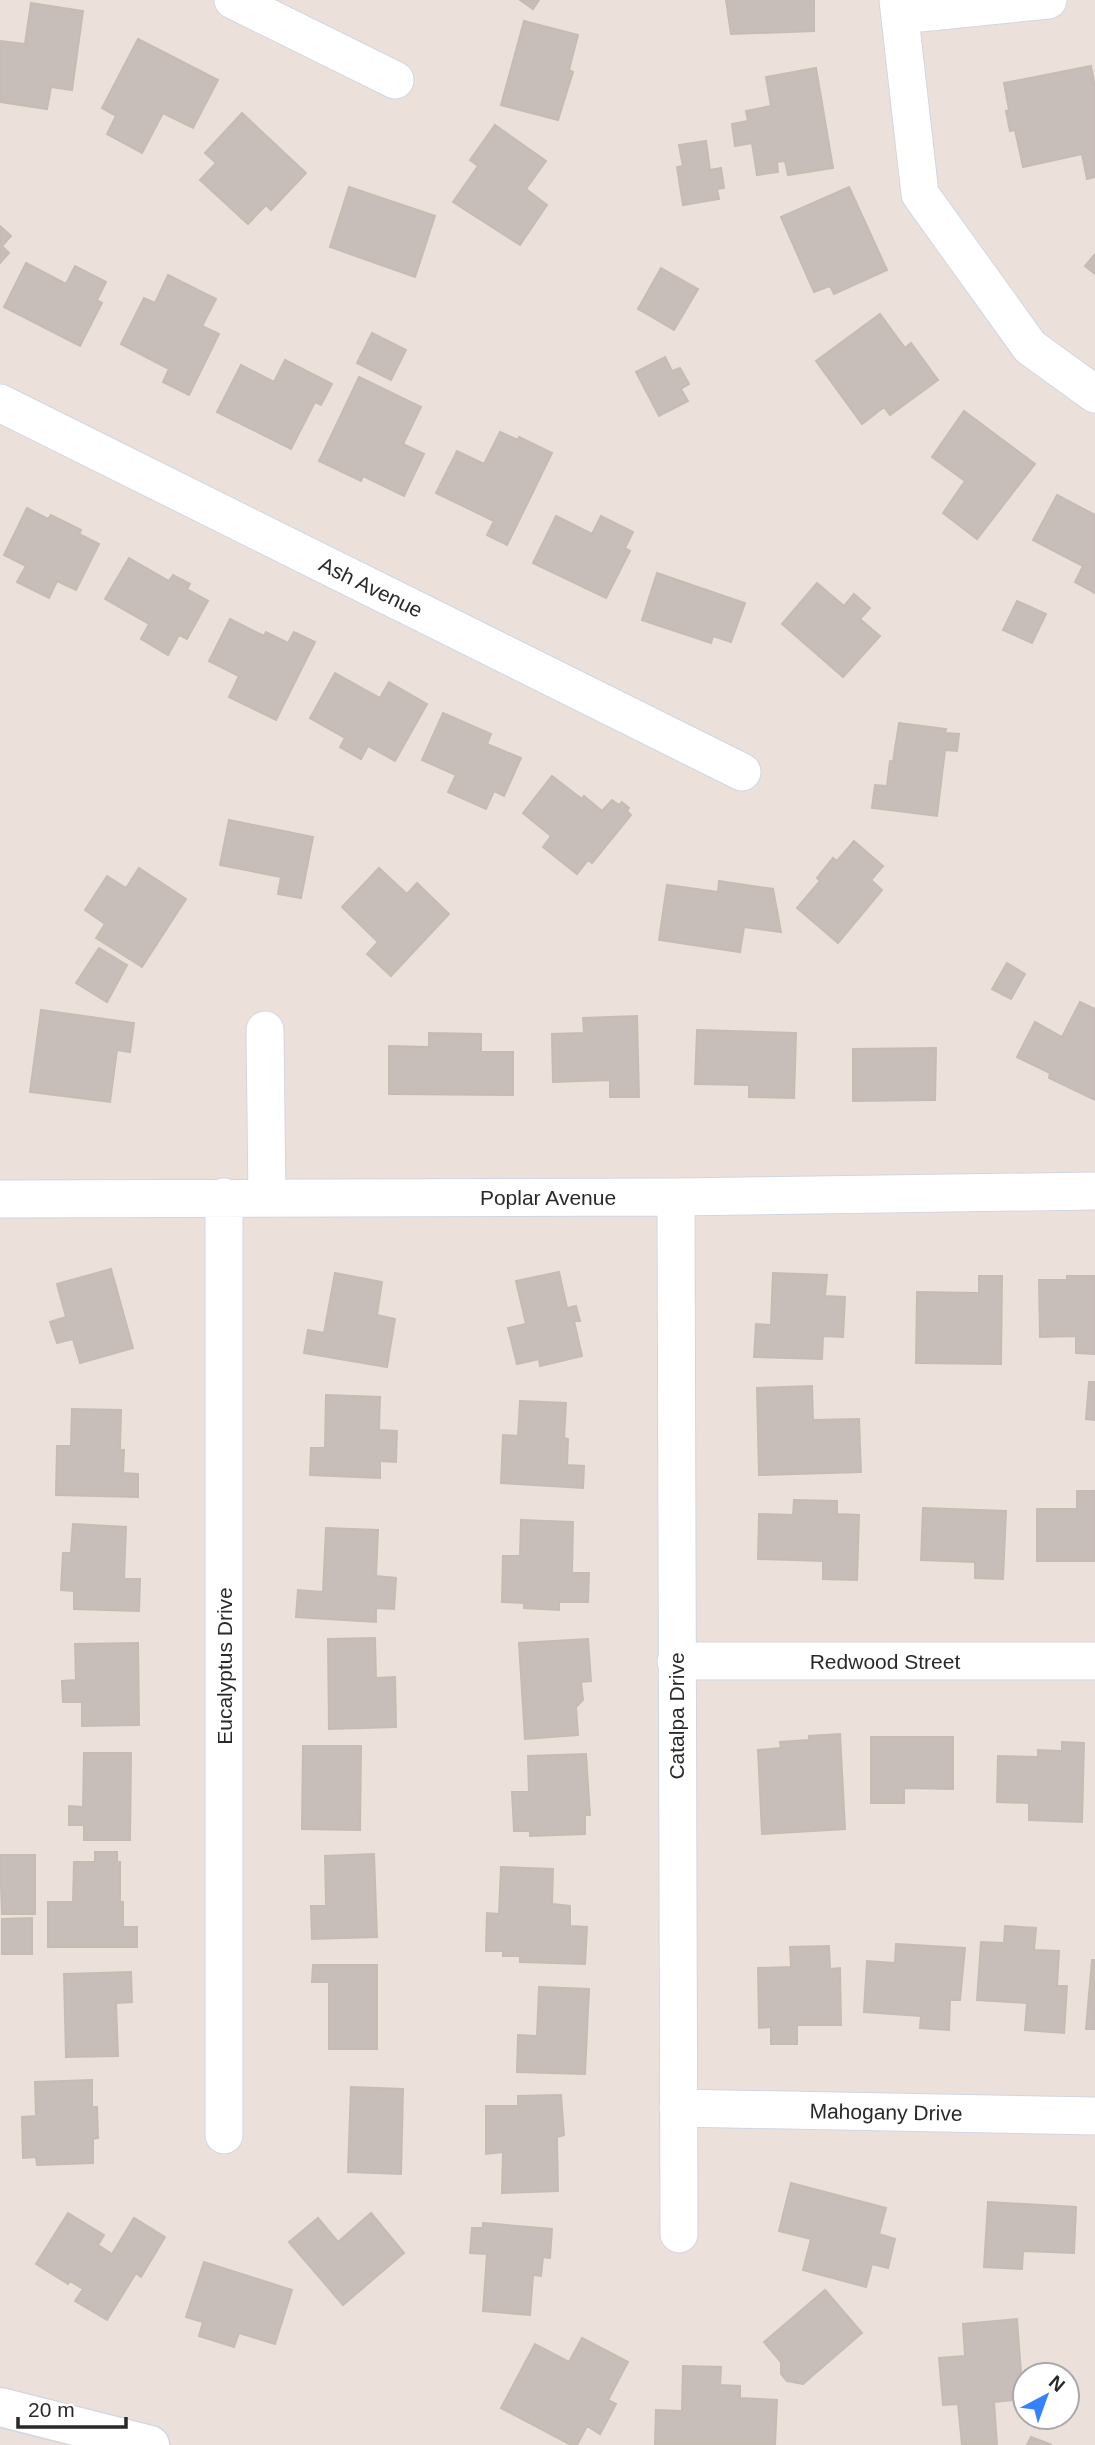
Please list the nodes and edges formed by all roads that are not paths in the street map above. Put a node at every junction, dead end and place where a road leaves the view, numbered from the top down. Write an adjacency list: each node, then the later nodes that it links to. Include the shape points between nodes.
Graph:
1 (233, 0): 4 (street)
2 (1048, 0): 3 (street)
3 (899, 8): 5 (street, via 920,194 1030,347)
4 (396, 80)
5 (1095, 394)
6 (0, 403): 7 (street, Ash Avenue)
7 (742, 772)
8 (265, 1030): 12 (street)
9 (1095, 1191): 10 (street, Poplar Avenue)
10 (676, 1197): 12 (street, Poplar Avenue); 14 (street, Catalpa Drive)
11 (223, 1198): 12 (street, Poplar Avenue); 13 (street, Poplar Avenue); 18 (street, Eucalyptus Drive)
12 (267, 1198)
13 (0, 1199)
14 (676, 1661): 15 (street, Redwood Street); 16 (street, Catalpa Drive)
15 (1095, 1661)
16 (678, 2108): 17 (street, Mahogany Drive); 19 (street, Catalpa Drive)
17 (1095, 2116)
18 (224, 2134)
19 (679, 2234)
20 (0, 2407): 21 (main road)
21 (150, 2445)

